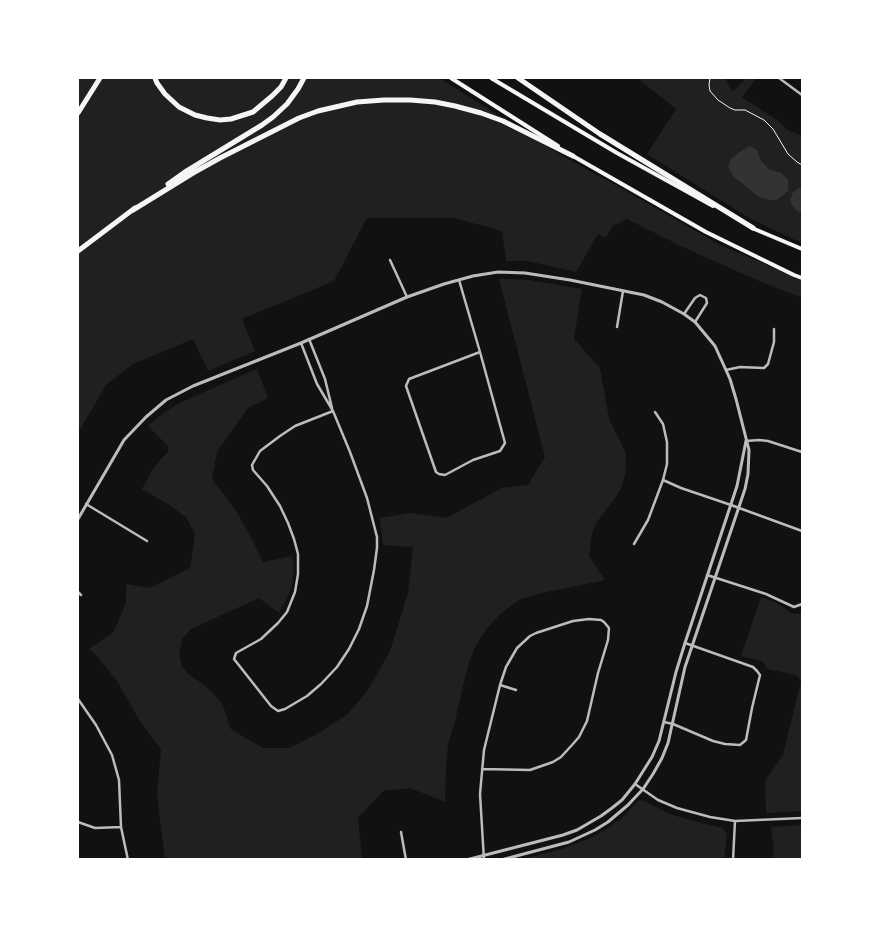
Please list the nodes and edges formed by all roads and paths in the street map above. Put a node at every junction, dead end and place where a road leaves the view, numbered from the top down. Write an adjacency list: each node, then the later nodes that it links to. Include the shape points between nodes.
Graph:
1 (100, 78): 11 (highway)
2 (155, 78): 3 (highway, via 179,107 195,115 220,120 253,112)
3 (286, 78)
4 (304, 78): 14 (highway, via 287,104 273,117)
5 (451, 78): 12 (main road)
6 (491, 78): 15 (main road, via 616,153)
7 (518, 78): 15 (highway, via 600,134)
8 (710, 78): 13 (path, via 710,91 718,100 730,108 745,110 764,120 788,154)
9 (779, 78): 10 (street)
10 (802, 95)
11 (78, 113)
12 (573, 156): 14 (highway, via 503,121 455,106 410,100 357,102 299,118 213,161); 19 (main road, via 706,232)
13 (802, 165)
14 (133, 210): 17 (highway)
15 (753, 228): 16 (main road)
16 (802, 249)
17 (78, 251)
18 (390, 260): 22 (street)
19 (802, 278)
20 (459, 280): 21 (street, via 498,272 525,273); 22 (street); 29 (street)
21 (623, 290): 23 (street, via 644,294); 25 (street)
22 (407, 297): 27 (street)
23 (684, 314): 24 (street); 24 (street, via 695,298 700,295 706,298 707,303)
24 (695, 322): 30 (street, via 715,346)
25 (617, 327)
26 (774, 330): 30 (street, via 774,342 764,368)
27 (309, 339): 28 (street); 31 (street, via 325,379)
28 (301, 343): 31 (street, via 317,384); 36 (street, via 166,400 124,440)
29 (480, 352): 29 (street, via 409,379 406,386 439,474 445,475 473,460 500,451 505,443)
30 (726, 370): 33 (street)
31 (333, 411): 31 (street, via 367,498 377,537 372,581 359,629 340,662 307,696 276,711 234,659 236,653 261,639 287,612 295,592 298,554 280,506 252,465 260,451 280,436 295,426)
32 (655, 412): 35 (street, via 667,442)
33 (746, 440): 34 (street, via 768,441); 37 (street); 38 (street, via 748,474)
34 (802, 452)
35 (663, 480): 37 (street); 42 (street, via 648,520)
36 (86, 504): 39 (street); 41 (street)
37 (731, 505): 38 (street); 43 (street)
38 (739, 508): 40 (street); 44 (street)
39 (78, 519)
40 (802, 531)
41 (147, 541)
42 (634, 544)
43 (707, 575): 44 (street); 46 (street)
44 (715, 578): 45 (street, via 766,594 794,607); 47 (street)
45 (802, 604)
46 (685, 643): 47 (street); 51 (street)
47 (692, 645): 52 (street); 52 (street, via 753,667 760,675 746,740 740,745 725,744)
48 (500, 685): 49 (street); 53 (street); 53 (street, via 513,654 536,633 589,619 604,622 609,628 587,721 572,745 553,762 530,770)
49 (516, 690)
50 (78, 699): 59 (street, via 112,755 119,780)
51 (664, 722): 52 (street); 54 (street, via 652,757)
52 (673, 724): 55 (street, via 662,758)
53 (482, 769): 61 (street)
54 (635, 784): 55 (street); 61 (street, via 612,808 577,830)
55 (643, 789): 57 (street, via 677,808); 65 (street, via 619,814 581,837)
56 (802, 818): 57 (street)
57 (735, 821): 66 (street)
58 (78, 822): 59 (street, via 95,828)
59 (121, 828): 62 (street)
60 (401, 832): 63 (street)
61 (483, 858): 64 (street)
62 (128, 860)
63 (406, 860)
64 (466, 860)
65 (501, 860)
66 (733, 860)

